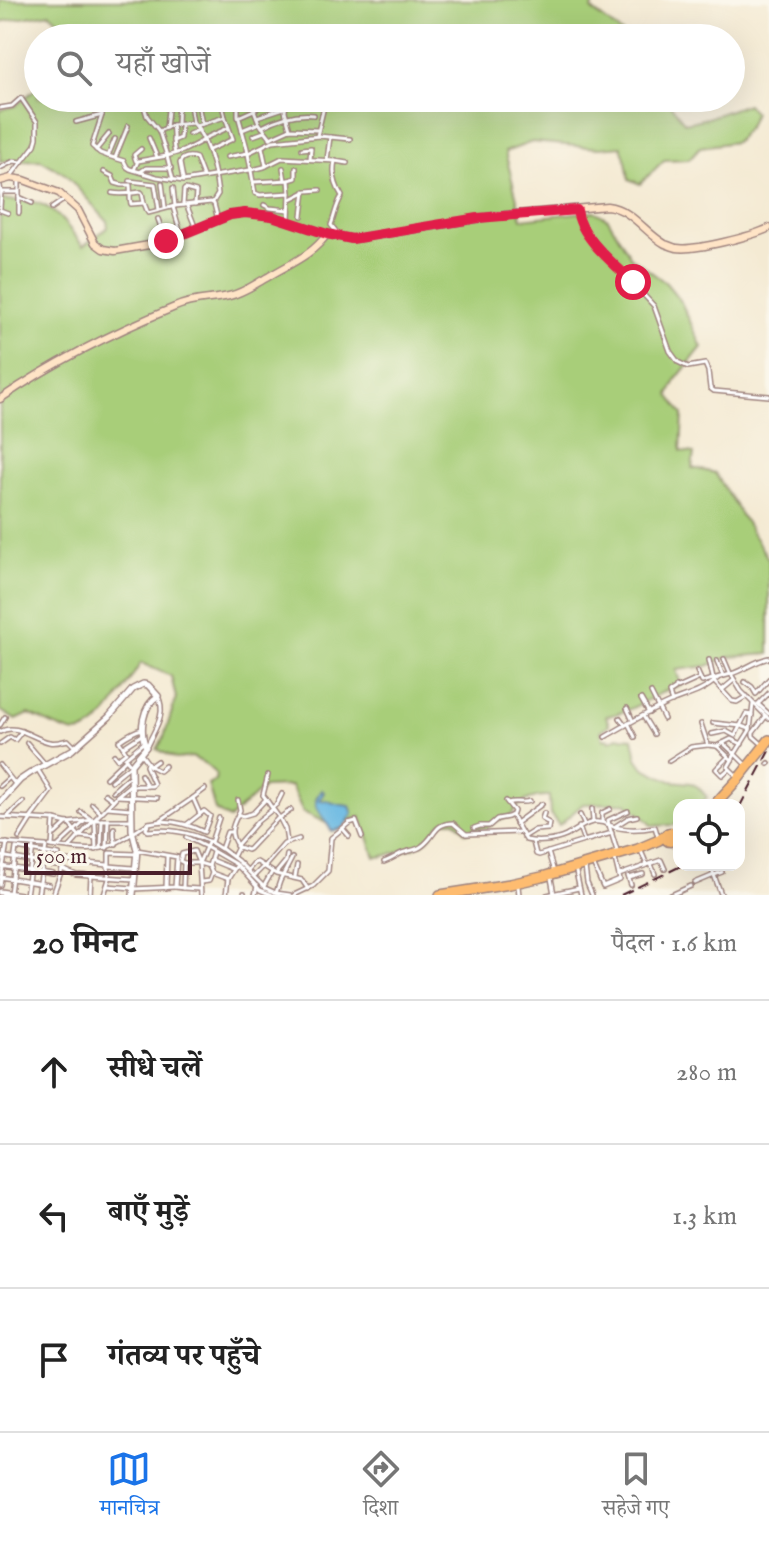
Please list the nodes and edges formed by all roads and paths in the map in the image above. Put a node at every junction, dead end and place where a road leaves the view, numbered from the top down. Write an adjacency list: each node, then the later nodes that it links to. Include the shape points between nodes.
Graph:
1 (24, 102): 2 (street, via 21,98)
2 (0, 108)
3 (30, 112): 65 (street, via 37,122 36,142)
4 (146, 112): 32 (street)
5 (168, 112): 28 (street)
6 (178, 112): 24 (street)
7 (192, 112): 26 (street)
8 (200, 112): 23 (street)
9 (224, 112): 19 (street)
10 (238, 112): 20 (street)
11 (249, 112): 20 (street)
12 (255, 112): 21 (street)
13 (273, 112): 21 (street)
14 (286, 112): 18 (street)
15 (322, 112): 31 (street)
16 (102, 115): 22 (street); 52 (street, via 92,145)
17 (314, 115): 18 (street)
18 (286, 116): 27 (street); 30 (street)
19 (225, 117): 23 (street); 29 (street)
20 (238, 117): 33 (street)
21 (257, 117): 27 (street)
22 (76, 122)
23 (202, 124): 26 (street)
24 (177, 125): 26 (street); 28 (street); 46 (street); 46 (street, via 180,138)
25 (128, 126): 61 (street)
26 (196, 127): 35 (street); 41 (street)
27 (262, 127): 33 (street); 36 (street); 44 (street)
28 (166, 128): 32 (street)
29 (228, 128): 41 (street); 42 (street)
30 (290, 129): 31 (street); 44 (street)
31 (318, 130): 37 (street)
32 (159, 131): 57 (street)
33 (242, 132): 42 (street); 54 (street)
34 (109, 134): 52 (street)
35 (189, 134)
36 (253, 136)
37 (317, 136): 38 (street); 45 (street)
38 (330, 137): 43 (street); 63 (street)
39 (149, 138): 58 (street)
40 (115, 139): 56 (street)
41 (203, 139): 48 (street); 53 (street)
42 (233, 139): 53 (street)
43 (350, 139)
44 (272, 140): 45 (street); 47 (street)
45 (286, 140): 50 (street)
46 (173, 141): 55 (street)
47 (262, 147): 54 (street); 68 (street)
48 (189, 148): 55 (street); 59 (street)
49 (141, 149): 66 (street, via 134,155)
50 (288, 149)
51 (302, 149): 62 (street, via 311,148)
52 (96, 150): 56 (street)
53 (209, 151): 78 (street)
54 (248, 153): 60 (street); 74 (street)
55 (176, 154): 57 (street)
56 (108, 156): 61 (street)
57 (167, 156): 58 (street); 70 (street)
58 (157, 157): 66 (street)
59 (189, 157): 79 (street, via 196,158); 83 (street, via 180,162)
60 (227, 157)
61 (115, 158): 73 (street)
62 (310, 159): 63 (street); 68 (street, via 282,158)
63 (327, 160): 64 (street)
64 (335, 161): 67 (street); 118 (street, via 333,172 342,196 331,225)
65 (21, 162): 69 (street); 80 (street, via 12,173)
66 (137, 162): 73 (street)
67 (347, 163)
68 (266, 166): 74 (street)
69 (0, 168)
70 (171, 168): 76 (street); 81 (street)
71 (283, 168): 82 (street)
72 (296, 168): 82 (street, via 296,178)
73 (134, 170): 76 (street)
74 (251, 170): 78 (street); 84 (street)
75 (104, 172): 85 (street, via 115,183)
76 (140, 172): 81 (street)
77 (129, 174): 85 (street)
78 (216, 175): 79 (street); 97 (street, via 218,194)
79 (203, 176): 83 (street)
80 (15, 179): 87 (main road); 94 (street); 95 (main road)
81 (173, 180): 83 (street)
82 (287, 180): 84 (street); 92 (street)
83 (183, 181)
84 (253, 182): 92 (street, via 256,194)
85 (130, 183): 93 (street); 107 (street, via 155,184)
86 (162, 183): 105 (street)
87 (0, 186): 94 (street); 106 (street)
88 (173, 188): 103 (street)
89 (320, 190): 90 (street)
90 (305, 191): 96 (street); 112 (street)
91 (112, 193): 93 (street)
92 (290, 193): 96 (street)
93 (130, 194): 99 (street, via 142,193); 99 (street, via 131,204)
94 (19, 195): 98 (street); 111 (street)
95 (67, 198): 104 (street); 120 (main road, via 103,249)
96 (291, 199): 108 (street)
97 (213, 202): 100 (street); 114 (street)
98 (32, 203)
99 (144, 203): 107 (street, via 148,213)
100 (195, 204): 101 (street); 101 (street, via 196,192 185,189)
101 (185, 205): 103 (street); 117 (street)
102 (264, 205): 108 (street)
103 (174, 207): 105 (street); 119 (street)
104 (52, 208)
105 (165, 208): 107 (street)
106 (0, 209): 110 (street)
107 (159, 210)
108 (289, 210): 115 (street)
109 (577, 210): 118 (main road, via 478,218 352,239); 121 (main road, via 623,210 664,243); 122 (street, via 589,236 654,306 678,362 688,367 705,364 714,391)
110 (8, 213)
111 (19, 213)
112 (302, 216)
113 (158, 219): 120 (street)
114 (218, 220): 115 (main road, via 254,213); 117 (main road)
115 (289, 220): 118 (main road)
116 (769, 226): 121 (main road)
117 (196, 229): 119 (main road)
118 (333, 235): 121 (main road, via 494,212 610,203 629,210); 123 (main road, via 237,291 173,304 16,383)
119 (182, 236): 120 (main road)
120 (166, 241)
121 (676, 246)
122 (769, 396)
123 (0, 397)
124 (769, 658): 129 (street)
125 (724, 659): 129 (street)
126 (709, 660): 131 (street)
127 (717, 661): 131 (street)
128 (697, 671): 130 (street)
129 (730, 674): 131 (street); 133 (street)
130 (700, 678): 131 (street); 142 (street, via 669,693)
131 (717, 678): 135 (street); 142 (street)
132 (769, 679): 138 (street)
133 (734, 680): 135 (street); 140 (street)
134 (745, 682): 138 (street)
135 (722, 690): 140 (street, via 732,701)
136 (651, 693): 145 (street)
137 (769, 693): 150 (street, via 758,704)
138 (756, 694): 143 (street)
139 (158, 696): 164 (street, via 147,705); 177 (street, via 162,713); 180 (street, via 148,685 139,685)
140 (747, 696): 143 (street)
141 (641, 699): 146 (street)
142 (672, 702): 145 (street)
143 (752, 702): 147 (street); 150 (street)
144 (627, 708): 153 (street)
145 (658, 709): 146 (street); 152 (street)
146 (649, 713): 148 (street)
147 (752, 715): 159 (street, via 746,714); 161 (street)
148 (643, 716): 153 (street); 166 (street)
149 (5, 717): 158 (street)
150 (768, 717): 174 (street, via 753,734)
151 (620, 718): 156 (street)
152 (664, 719)
153 (632, 720): 156 (street)
154 (616, 723): 160 (street)
155 (713, 723): 159 (street)
156 (626, 724): 160 (street); 169 (street)
157 (701, 724): 178 (street)
158 (0, 725)
159 (741, 726): 161 (street); 170 (street)
160 (619, 729): 168 (street)
161 (750, 729): 176 (street)
162 (22, 731): 163 (street); 175 (street, via 15,740 10,737); 180 (street, via 51,743 68,740)
163 (0, 732)
164 (143, 732): 165 (street); 171 (street); 177 (street)
165 (126, 734): 171 (street); 181 (street, via 119,741)
166 (654, 734)
167 (712, 734): 170 (street, via 726,731)
168 (605, 737)
169 (635, 737)
170 (731, 737): 173 (street); 176 (street)
171 (130, 741): 181 (street)
172 (27, 743): 189 (street)
173 (723, 743): 179 (street); 183 (street)
174 (767, 743): 193 (highway); 217 (highway)
175 (0, 744)
176 (742, 744): 183 (street)
177 (145, 745): 182 (street); 185 (street)
178 (708, 745): 179 (street); 188 (street, via 691,747)
179 (717, 746): 186 (street)
180 (75, 747): 189 (street)
181 (123, 747): 185 (street)
182 (141, 754): 190 (street); 191 (street)
183 (735, 754): 186 (street); 193 (street)
184 (114, 755): 185 (street)
185 (124, 758): 190 (street); 201 (street)
186 (730, 758): 196 (street); 196 (street, via 716,769 722,775)
187 (157, 761): 191 (street)
188 (669, 761)
189 (44, 763): 195 (street)
190 (131, 765): 197 (street); 203 (street)
191 (148, 765): 192 (street, via 159,771); 207 (street, via 155,782)
192 (165, 766)
193 (748, 767): 202 (highway)
194 (1, 768): 200 (street)
195 (37, 769): 204 (street); 244 (street, via 51,791)
196 (729, 769): 202 (street)
197 (131, 775): 205 (street); 209 (street)
198 (141, 775): 207 (street)
199 (268, 775): 216 (street)
200 (10, 777): 204 (street); 206 (street)
201 (106, 778)
202 (739, 778): 218 (highway)
203 (111, 781)
204 (16, 785): 221 (street)
205 (131, 785): 207 (street); 212 (street); 213 (street)
206 (0, 786)
207 (147, 786)
208 (205, 789): 215 (street)
209 (113, 791)
210 (105, 794): 212 (street)
211 (282, 794): 227 (street)
212 (115, 798): 213 (street); 225 (street)
213 (131, 798): 214 (street); 226 (street)
214 (157, 798)
215 (193, 798): 235 (street); 251 (street)
216 (266, 799): 227 (street); 236 (street, via 253,813)
217 (722, 799)
218 (722, 799)
219 (238, 800): 236 (street)
220 (530, 801): 237 (street, via 507,802)
221 (0, 802)
222 (23, 802): 241 (street)
223 (92, 804): 233 (street)
224 (542, 804): 256 (street)
225 (107, 807): 226 (street); 233 (street)
226 (131, 809): 249 (street)
227 (273, 809): 242 (street); 294 (street)
228 (592, 809): 252 (street)
229 (610, 809): 253 (street, via 602,813)
230 (291, 810): 242 (street)
231 (628, 811): 260 (street, via 609,819)
232 (81, 812): 246 (street)
233 (101, 813): 246 (street)
234 (544, 813): 278 (street, via 548,829)
235 (200, 814): 259 (street); 268 (street, via 210,816)
236 (238, 814): 269 (street)
237 (512, 815): 256 (street); 264 (street)
238 (580, 815): 258 (street)
239 (637, 816): 266 (street)
240 (0, 817): 241 (street)
241 (7, 817): 244 (street)
242 (279, 817): 284 (street); 294 (street, via 248,849)
243 (219, 818): 283 (street)
244 (30, 819): 245 (street); 288 (street)
245 (54, 820): 257 (street); 272 (street)
246 (94, 820): 247 (street); 250 (street); 273 (street); 279 (street)
247 (102, 820): 248 (street); 299 (street)
248 (108, 820): 249 (street); 296 (street)
249 (132, 820): 271 (street)
250 (85, 821): 257 (street); 267 (street)
251 (159, 821): 254 (street); 259 (street)
252 (593, 821): 253 (street); 258 (street)
253 (602, 821): 260 (street)
254 (149, 823): 271 (street); 280 (street, via 148,831 177,830)
255 (349, 823): 263 (street); 265 (street); 277 (street, via 358,822)
256 (516, 823): 270 (street)
257 (68, 824): 267 (street); 272 (street)
258 (584, 824): 261 (street)
259 (186, 825): 268 (street)
260 (609, 825): 266 (street)
261 (579, 827): 282 (street); 285 (street, via 564,837)
262 (114, 828): 290 (street)
263 (354, 828)
264 (474, 828)
265 (343, 829): 274 (street); 372 (street, via 331,838 328,871)
266 (614, 830): 275 (street, via 655,827); 282 (street); 310 (street)
267 (75, 832): 273 (street); 292 (street)
268 (204, 832): 280 (street)
269 (231, 832): 294 (street); 297 (street)
270 (521, 832): 278 (street); 315 (street, via 466,834 453,823 444,823 420,848)
271 (132, 833): 290 (street); 301 (street)
272 (53, 835): 292 (street)
273 (79, 836): 279 (street); 295 (street)
274 (349, 836)
275 (671, 836): 300 (highway); 310 (highway)
276 (186, 837): 293 (street)
277 (362, 837)
278 (524, 837): 285 (street)
279 (96, 838): 299 (street)
280 (201, 838): 283 (street)
281 (299, 839): 284 (street)
282 (584, 841): 303 (street)
283 (210, 842): 293 (street); 297 (street)
284 (287, 842): 326 (street)
285 (533, 842): 303 (street, via 536,854)
286 (0, 843): 287 (street)
287 (7, 843): 288 (street); 307 (street)
288 (18, 843): 289 (street); 298 (street); 311 (street)
289 (34, 844): 291 (street); 298 (street)
290 (116, 844): 296 (street)
291 (46, 846): 292 (street); 304 (street)
292 (55, 846): 295 (street)
293 (206, 847): 302 (street); 318 (street)
294 (237, 847): 309 (street)
295 (69, 848): 299 (street)
296 (107, 848): 299 (street)
297 (221, 849): 309 (street)
298 (33, 850): 304 (street); 314 (street)
299 (99, 850)
300 (641, 851): 310 (highway); 321 (street)
301 (136, 852): 308 (street); 324 (street, via 110,853); 328 (street)
302 (213, 852): 313 (street); 319 (street)
303 (548, 852): 350 (street)
304 (45, 853): 305 (street); 316 (street)
305 (59, 855)
306 (287, 855): 340 (street)
307 (3, 856): 311 (street); 322 (street)
308 (167, 856): 343 (street, via 177,857); 368 (street)
309 (233, 857): 319 (street)
310 (617, 857): 329 (highway); 344 (street); 350 (highway)
311 (14, 858): 314 (street); 327 (street)
312 (292, 858): 349 (street)
313 (211, 860): 319 (street); 325 (street)
314 (31, 861): 316 (street); 334 (street)
315 (384, 862)
316 (43, 863): 323 (street); 338 (street)
317 (184, 863): 318 (street); 318 (street, via 182,854 194,851); 347 (street)
318 (199, 863): 325 (street); 359 (street)
319 (236, 865): 333 (street); 356 (street); 365 (street)
320 (297, 865): 357 (street)
321 (649, 865): 330 (street); 332 (street, via 661,860); 342 (street)
322 (2, 866): 327 (street); 351 (street)
323 (56, 866)
324 (109, 866): 328 (street); 331 (street, via 65,861); 352 (street)
325 (209, 866): 339 (street)
326 (264, 866): 333 (street, via 255,862); 340 (street); 348 (street)
327 (13, 868): 334 (street); 354 (street)
328 (135, 868): 355 (street)
329 (585, 868): 344 (street, via 603,887 620,881); 350 (highway); 370 (street); 394 (street)
330 (641, 868): 336 (street); 353 (street, via 644,876)
331 (62, 869): 346 (street); 383 (street)
332 (665, 869)
333 (248, 870): 348 (street)
334 (29, 871): 338 (street); 358 (street)
335 (712, 871): 345 (street)
336 (627, 872): 344 (street); 353 (street)
337 (722, 872): 345 (street)
338 (42, 873): 341 (street); 360 (street)
339 (212, 873): 356 (street); 359 (street, via 209,881)
340 (274, 873): 349 (street); 366 (street)
341 (53, 874)
342 (655, 874)
343 (176, 875): 347 (street); 367 (street)
344 (619, 875)
345 (714, 875): 380 (street); 395 (street)
346 (91, 876): 352 (street); 384 (street)
347 (184, 876): 369 (street)
348 (254, 876): 366 (street)
349 (282, 876): 357 (street); 377 (street)
350 (553, 876): 373 (highway); 379 (street); 391 (highway)
351 (1, 877): 354 (street); 361 (street)
352 (109, 877): 355 (street); 364 (street)
353 (629, 878): 363 (street)
354 (11, 879): 358 (street); 376 (street)
355 (134, 879): 374 (street)
356 (228, 879): 388 (street)
357 (295, 879): 372 (street)
358 (28, 881): 360 (street); 381 (street)
359 (200, 882): 371 (street)
360 (40, 883): 362 (street); 382 (street)
361 (0, 885)
362 (49, 885)
363 (631, 885)
364 (107, 886): 374 (street); 385 (street)
365 (257, 886): 377 (street); 389 (street)
366 (263, 886): 377 (street)
367 (175, 887): 368 (street); 369 (street)
368 (165, 888): 374 (street); 386 (street)
369 (183, 888): 371 (street)
370 (579, 888): 379 (street); 393 (street)
371 (201, 889): 387 (street)
372 (308, 889): 378 (street)
373 (518, 890): 392 (highway)
374 (133, 891)
375 (0, 892): 376 (street)
376 (10, 893): 381 (street)
377 (274, 894): 390 (street)
378 (302, 894): 390 (street)
379 (551, 894)
380 (721, 894)
381 (23, 895)
382 (38, 895)
383 (53, 895)
384 (90, 895)
385 (104, 895)
386 (164, 895)
387 (201, 895)
388 (226, 895)
389 (255, 895)
390 (292, 895)
391 (440, 895)
392 (457, 895)
393 (581, 895)
394 (592, 895)
395 (671, 895)

